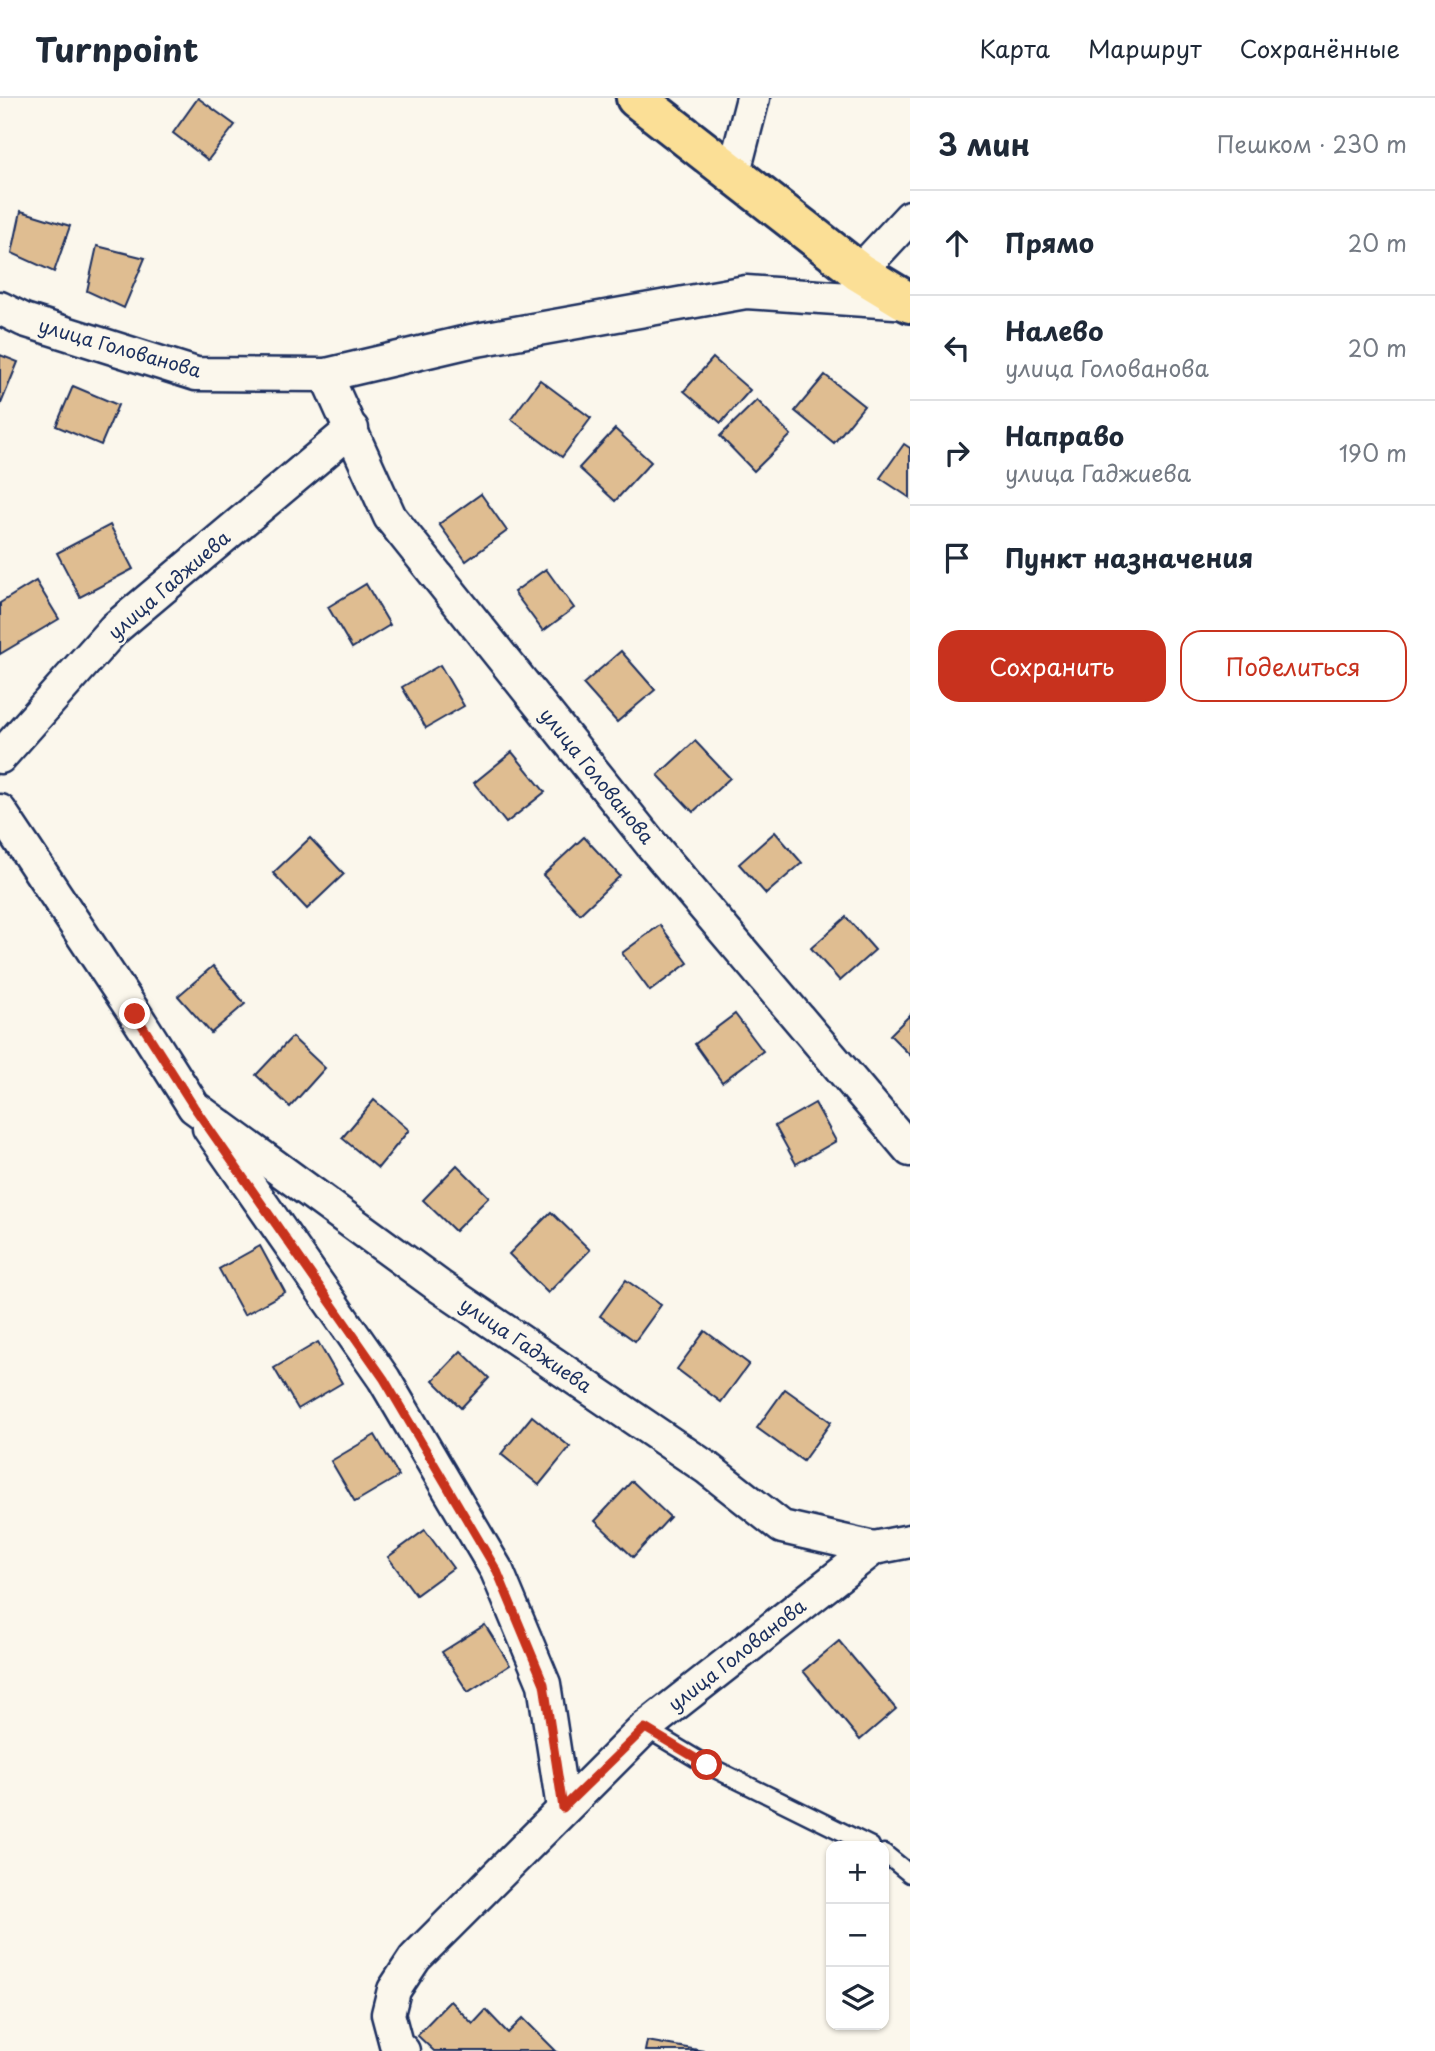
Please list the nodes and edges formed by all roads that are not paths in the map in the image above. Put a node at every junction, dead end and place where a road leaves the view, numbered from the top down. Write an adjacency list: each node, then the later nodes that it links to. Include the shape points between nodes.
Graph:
1 (636, 98): 3 (main road)
2 (753, 98): 3 (street)
3 (734, 172): 5 (main road)
4 (910, 217): 5 (street)
5 (859, 272): 6 (main road)
6 (910, 303): 8 (street, улица Голованова, via 747,292 471,341)
7 (0, 308): 8 (street, улица Голованова, via 24,320 197,374)
8 (326, 375): 9 (street, улица Голованова)
9 (352, 429): 10 (street, улица Гаджиева, via 114,629); 14 (street, улица Голованова, via 390,517 651,844)
10 (0, 757)
11 (0, 811): 12 (street, улица Гаджиева)
12 (12, 856): 13 (street, улица Гаджиева, via 135,1014)
13 (194, 1107): 16 (street, улица Гаджиева, via 439,1286 707,1468 782,1527); 18 (street, улица Гаджиева, via 384,1379 497,1571 544,1684)
14 (910, 1150)
15 (910, 1541): 16 (street, улица Голованова)
16 (874, 1548): 17 (street, улица Голованова)
17 (645, 1728): 18 (street, улица Голованова); 19 (lane, via 707,1765)
18 (563, 1808): 22 (street, улица Голованова, via 415,1958 394,1990 388,2014)
19 (861, 1841)
20 (889, 1857): 21 (lane)
21 (910, 1874)
22 (402, 2051)

